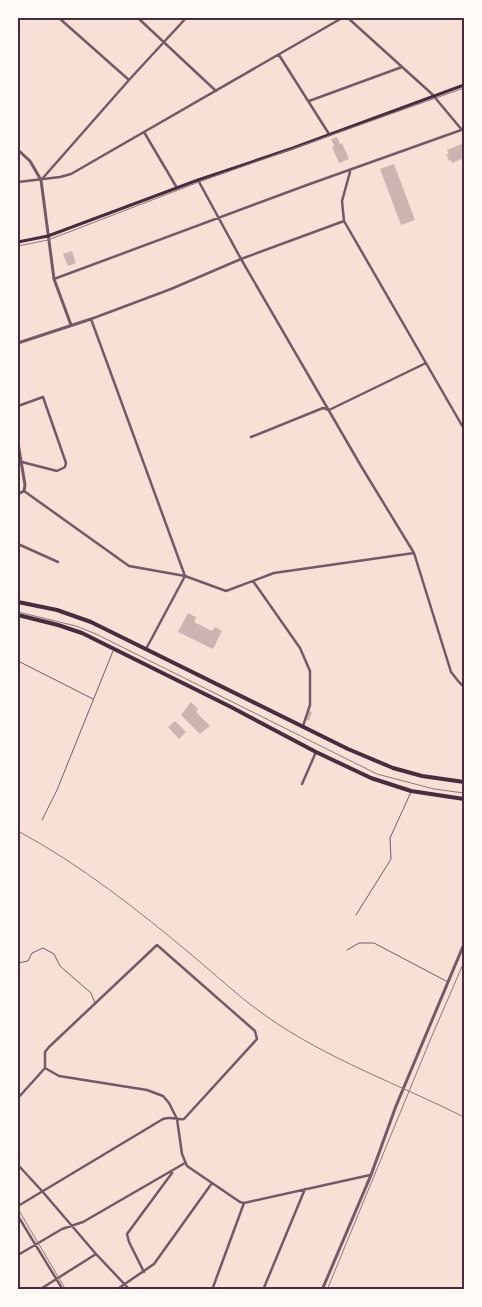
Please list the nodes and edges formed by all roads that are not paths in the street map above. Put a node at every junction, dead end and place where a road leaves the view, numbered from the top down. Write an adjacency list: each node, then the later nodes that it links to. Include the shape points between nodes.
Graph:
1 (59, 18): 9 (street)
2 (138, 18): 6 (street)
3 (186, 18): 6 (street)
4 (342, 18): 7 (street)
5 (348, 18): 8 (street)
6 (164, 41): 9 (street); 11 (street)
7 (279, 55): 11 (street); 13 (street)
8 (402, 67): 12 (street); 13 (street)
9 (129, 80): 19 (street)
10 (464, 86): 12 (main road)
11 (216, 91): 15 (street)
12 (434, 96): 14 (street); 16 (main road)
13 (309, 101): 16 (street)
14 (463, 130): 18 (street)
15 (144, 132): 19 (street, via 72,174); 22 (street)
16 (329, 135): 20 (main road)
17 (18, 150): 19 (street)
18 (351, 170): 23 (street); 24 (street, via 342,201)
19 (42, 180): 21 (street); 25 (street)
20 (198, 180): 22 (main road); 23 (street)
21 (18, 182)
22 (177, 188): 25 (main road)
23 (218, 218): 27 (street); 28 (street)
24 (344, 221): 27 (street); 32 (street)
25 (48, 236): 26 (main road); 28 (street)
26 (18, 242)
27 (241, 259): 29 (street); 34 (street)
28 (54, 279): 30 (street)
29 (91, 320): 30 (street); 44 (street)
30 (71, 325): 31 (street)
31 (18, 343)
32 (426, 363): 34 (street); 35 (street)
33 (18, 406): 38 (street, via 43,397 66,463 57,471)
34 (329, 410): 36 (street, via 323,408); 42 (street)
35 (464, 429)
36 (251, 437)
37 (18, 444): 38 (street)
38 (22, 462): 39 (street)
39 (24, 492): 40 (street); 44 (street, via 129,566)
40 (18, 494)
41 (18, 544): 43 (street)
42 (414, 553): 45 (street, via 274,573); 51 (street, via 451,672)
43 (58, 562)
44 (185, 576): 45 (street, via 226,592); 49 (street)
45 (253, 581): 53 (street, via 300,648 310,671 310,705)
46 (18, 602): 49 (main road, via 57,610 91,622)
47 (18, 615): 48 (main road, via 58,624)
48 (114, 649): 52 (lane); 54 (main road)
49 (146, 650): 53 (main road)
50 (18, 661): 52 (lane)
51 (464, 686)
52 (93, 699): 59 (lane)
53 (303, 726): 55 (main road, via 393,768)
54 (316, 752): 56 (street); 57 (main road, via 370,778)
55 (464, 782)
56 (302, 784)
57 (411, 791): 58 (main road); 60 (lane, via 390,838 391,859)
58 (464, 799)
59 (42, 820)
60 (356, 915)
61 (464, 944): 64 (street)
62 (347, 950): 64 (lane, via 359,943 374,943)
63 (18, 963): 65 (lane, via 28,961 32,952 43,948 54,954 60,966 91,993)
64 (449, 983): 72 (street, via 396,1106)
65 (95, 1003): 66 (street, via 45,1052); 68 (street, via 157,945 255,1031 257,1039 188,1116)
66 (45, 1068): 67 (street); 68 (street, via 59,1076 157,1093 169,1102)
67 (18, 1098)
68 (177, 1119): 69 (street); 75 (street, via 163,1119)
69 (185, 1163): 71 (street); 73 (street)
70 (18, 1165): 75 (street)
71 (174, 1171): 79 (street); 83 (street, via 127,1234)
72 (371, 1175): 74 (street); 92 (street)
73 (212, 1183): 76 (street); 83 (street, via 154,1264)
74 (305, 1189): 76 (street); 91 (street)
75 (42, 1191): 77 (street); 79 (street)
76 (244, 1203): 90 (street)
77 (18, 1206)
78 (18, 1216): 80 (street)
79 (71, 1226): 80 (street); 81 (street)
80 (35, 1245): 82 (street); 84 (street)
81 (96, 1254): 84 (street); 85 (street)
82 (18, 1255)
83 (144, 1272): 85 (street)
84 (56, 1279): 86 (street); 87 (street)
85 (124, 1284): 88 (street); 89 (street)
86 (39, 1290)
87 (63, 1290)
88 (116, 1290)
89 (130, 1290)
90 (212, 1290)
91 (263, 1290)
92 (322, 1290)

